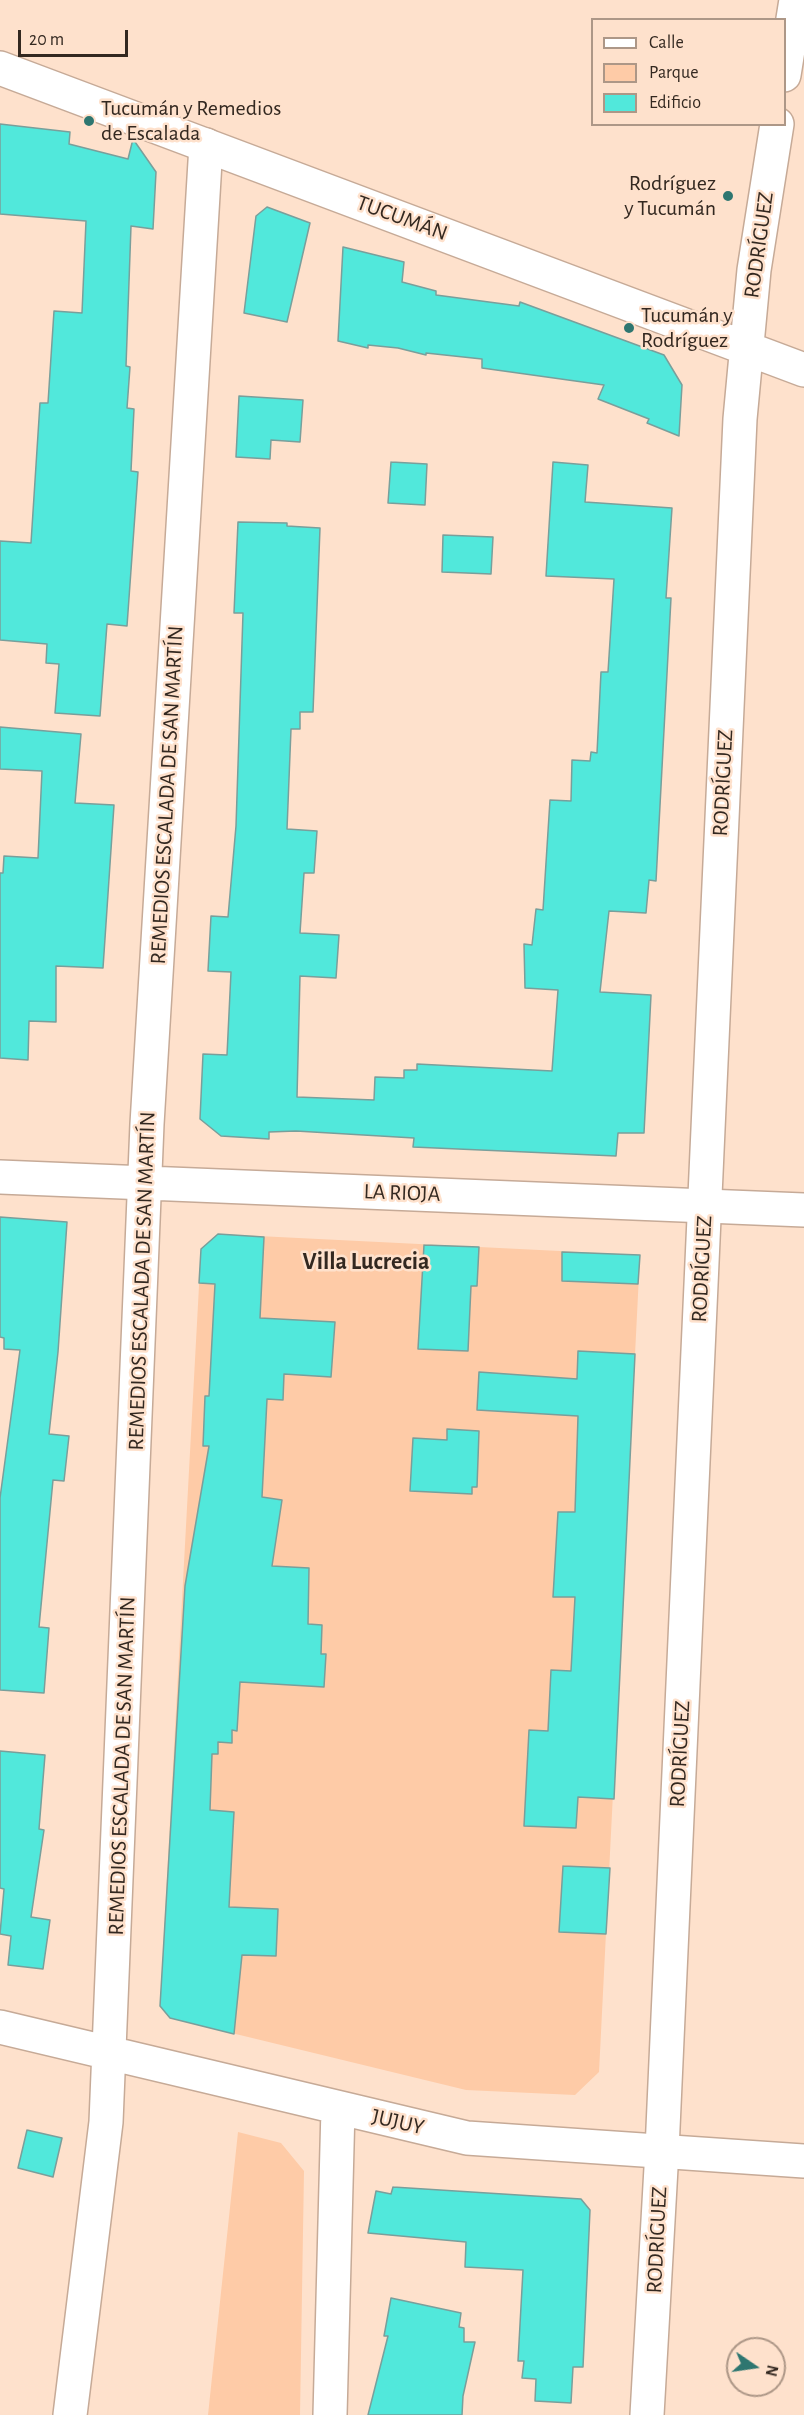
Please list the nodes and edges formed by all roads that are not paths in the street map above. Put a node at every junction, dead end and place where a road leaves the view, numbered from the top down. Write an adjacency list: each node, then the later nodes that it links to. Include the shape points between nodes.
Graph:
1 (796, 0): 2 (street)
2 (786, 62)
3 (0, 68): 5 (street, TUCUMÁN)
4 (777, 126): 6 (street, RODRÍGUEZ)
5 (206, 145): 6 (street, TUCUMÁN); 9 (street, REMEDIOS ESCALADA DE SAN MARTÍN)
6 (746, 347): 7 (street, TUCUMÁN); 10 (street, RODRÍGUEZ)
7 (804, 370)
8 (0, 1177): 9 (street, LA RIOJA)
9 (146, 1183): 10 (street, LA RIOJA); 13 (street, REMEDIOS ESCALADA DE SAN MARTÍN)
10 (704, 1205): 11 (street, LA RIOJA); 15 (street, RODRÍGUEZ)
11 (804, 1210)
12 (0, 2027): 13 (street, JUJUY)
13 (110, 2054): 14 (street, JUJUY); 17 (street, REMEDIOS ESCALADA DE SAN MARTÍN, via 106,2122)
14 (338, 2108): 15 (street, JUJUY, via 467,2138); 18 (street)
15 (662, 2150): 16 (street, JUJUY); 19 (street, RODRÍGUEZ)
16 (804, 2161)
17 (70, 2415)
18 (330, 2415)
19 (647, 2415)

